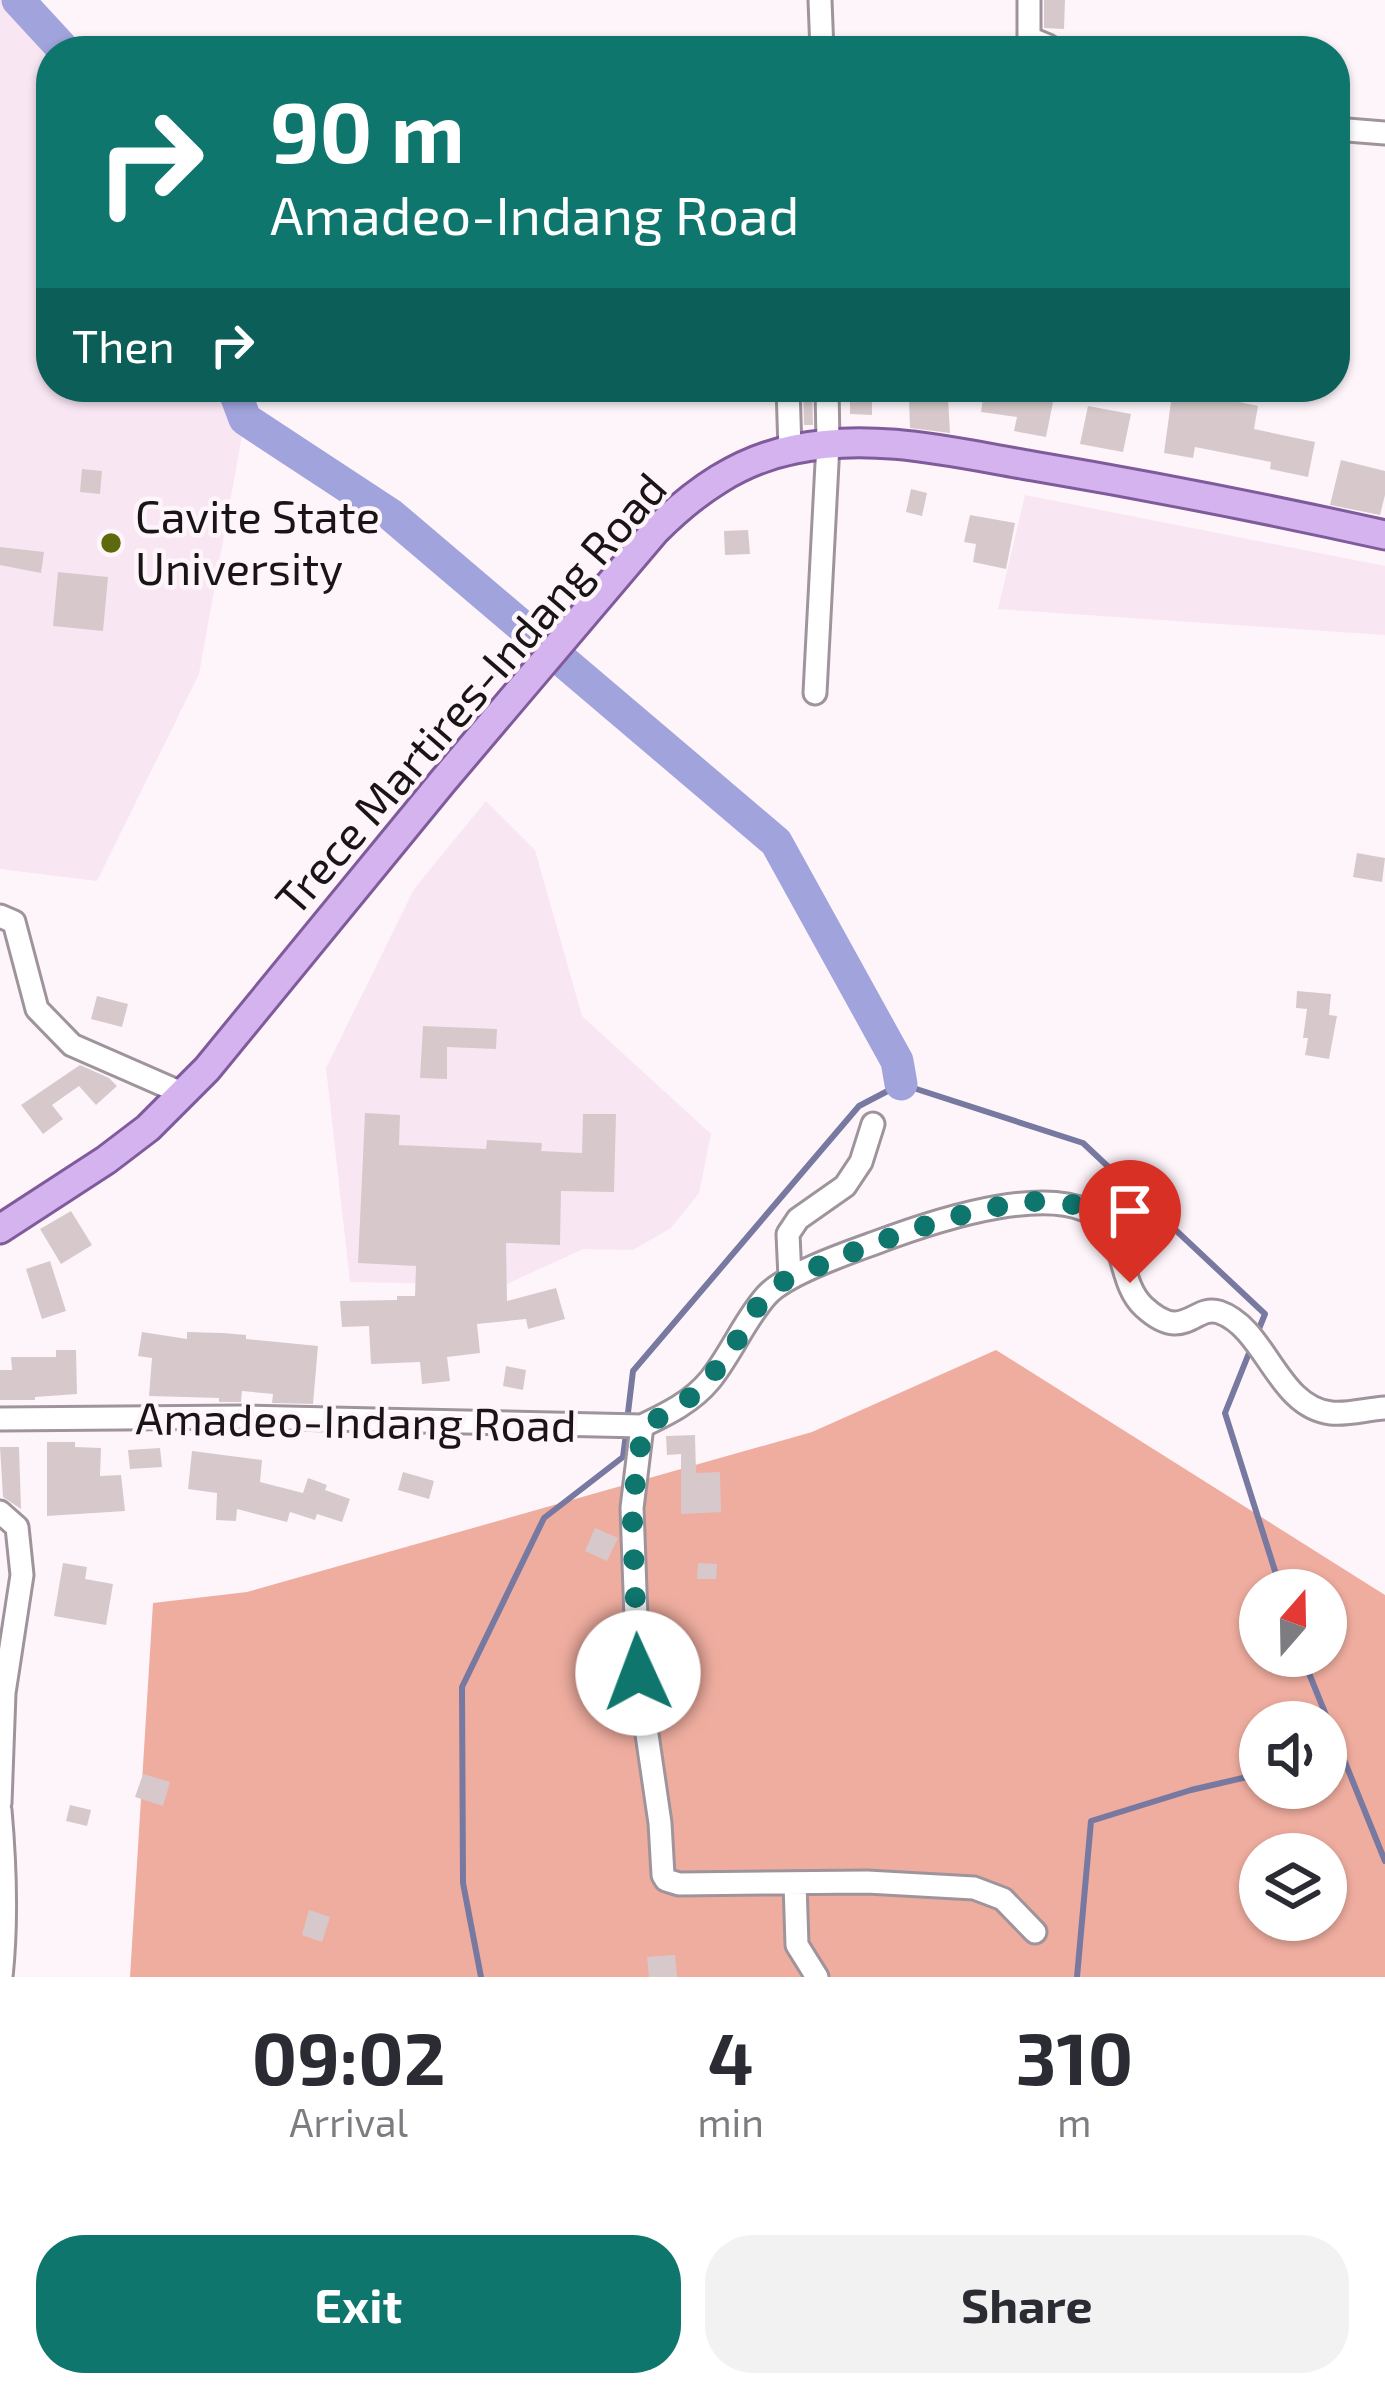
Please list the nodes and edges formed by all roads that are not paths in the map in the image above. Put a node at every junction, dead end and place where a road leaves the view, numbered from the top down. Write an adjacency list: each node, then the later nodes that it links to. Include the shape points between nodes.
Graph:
1 (820, 0): 3 (street)
2 (1029, 0): 4 (street)
3 (821, 36)
4 (1029, 36)
5 (1350, 130): 6 (street)
6 (1385, 133)
7 (788, 402): 10 (street)
8 (827, 402): 9 (street)
9 (827, 444): 10 (main road, Trece Martires-Indang Road); 11 (main road, Trece Martires-Indang Road, via 983,458); 12 (street)
10 (790, 450): 14 (main road, Trece Martires-Indang Road, via 723,476 655,531)
11 (1385, 535)
12 (815, 693)
13 (0, 916): 14 (street, via 14,922 37,1010 72,1046)
14 (184, 1094): 16 (main road, Trece Martires-Indang Road, via 106,1160)
15 (873, 1124): 17 (street, via 845,1186 788,1234)
16 (0, 1229)
17 (790, 1278): 18 (street, Amadeo-Indang Road, via 939,1222 1045,1201 1075,1205 1111,1231 1135,1298 1154,1315 1173,1324 1220,1312 1294,1396 1319,1411); 20 (street, Amadeo-Indang Road, via 767,1294 708,1382)
18 (1385, 1408)
19 (0, 1419): 20 (street, Amadeo-Indang Road)
20 (639, 1426): 24 (street, via 632,1508 638,1673 663,1875 679,1884)
21 (0, 1512): 22 (street, via 17,1527 20,1548 22,1575)
22 (8, 1612): 23 (street)
23 (0, 1806): 26 (street)
24 (795, 1883): 25 (street, via 974,1888 1003,1899); 27 (street, via 797,1946)
25 (1035, 1932)
26 (1, 1977)
27 (817, 1977)

